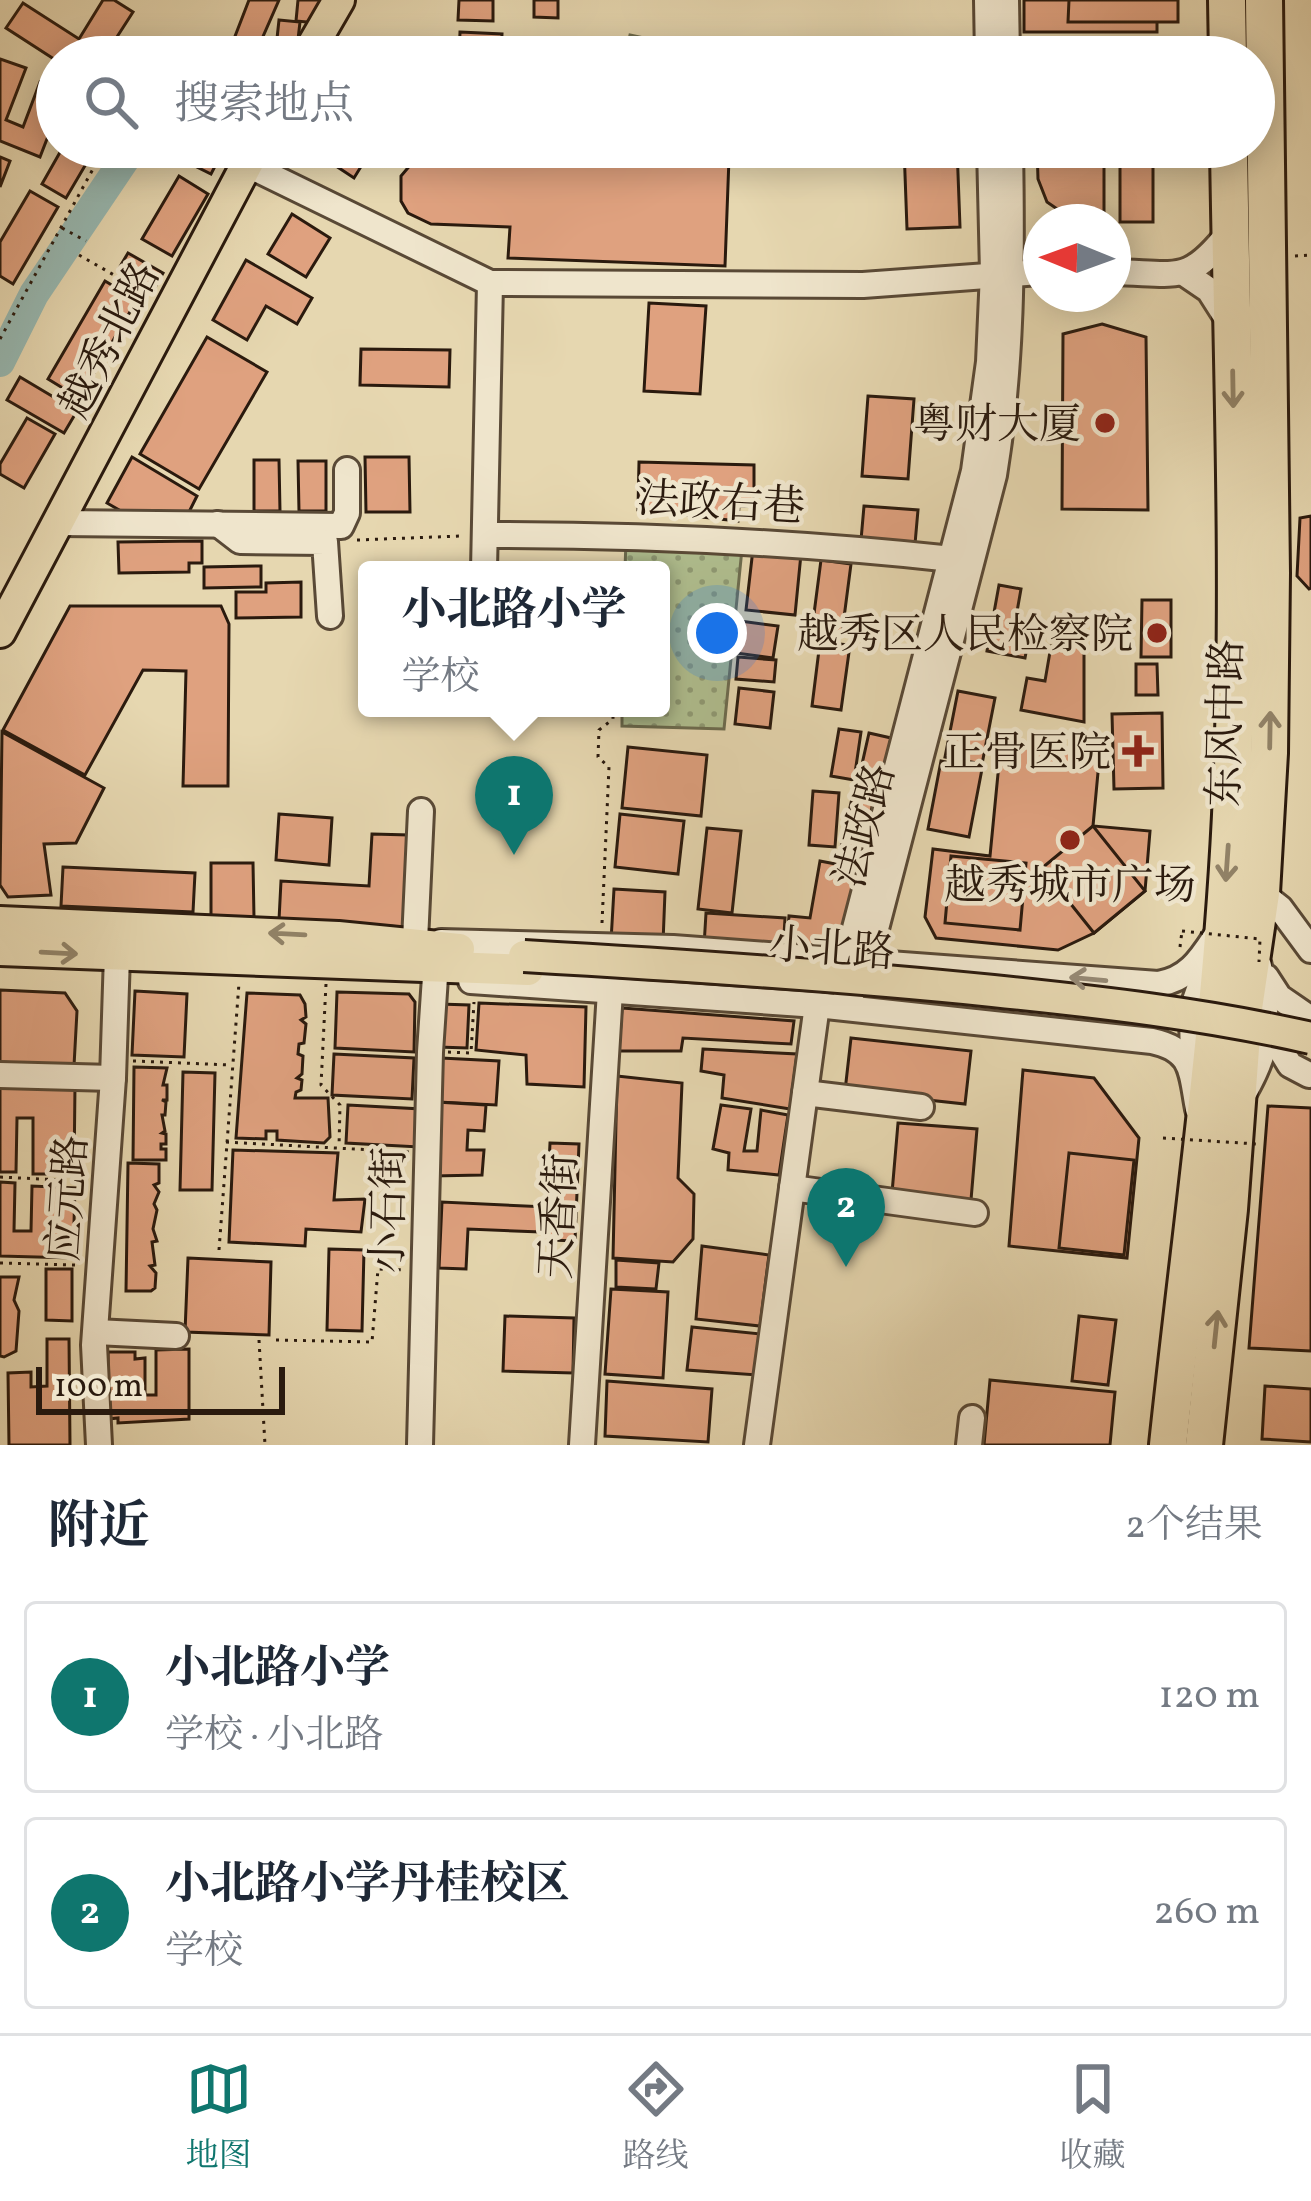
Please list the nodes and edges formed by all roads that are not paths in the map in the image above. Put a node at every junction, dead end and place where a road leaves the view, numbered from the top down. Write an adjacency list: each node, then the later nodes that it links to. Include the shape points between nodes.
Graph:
1 (339, 0): 6 (main road)
2 (987, 0): 7 (street)
3 (1006, 0): 8 (street)
4 (1264, 0): 10 (highway, 东风中路, one-way to 4)
5 (1226, 2): 9 (highway)
6 (318, 36)
7 (988, 36)
8 (1007, 36)
9 (1227, 36)
10 (1264, 36)
11 (245, 168): 25 (main road, 越秀北路)
12 (274, 168): 22 (street)
13 (992, 168): 18 (street, 法政路)
14 (1009, 168): 18 (street, 法政路)
15 (1230, 168): 17 (highway, 东风中路)
16 (1266, 168): 33 (highway, 东风中路, one-way to 16, via 1271,668)
17 (1231, 230): 21 (street, via 1206,262); 23 (highway, 东风中路)
18 (1003, 272): 19 (street); 22 (street, via 863,285); 28 (street, 法政路, via 974,471); 41 (street, 法政路, via 1005,408 994,475)
19 (1023, 272)
20 (1131, 272): 21 (street)
21 (1184, 273): 23 (street, via 1209,290)
22 (490, 283): 27 (street)
23 (1232, 326): 35 (highway, 东风中路, one-way to 35, via 1232,796)
24 (347, 470): 26 (street, via 340,526)
25 (60, 523): 26 (street); 31 (main road, 越秀北路)
26 (218, 524): 30 (street, via 240,542 325,542)
27 (485, 535): 28 (street, 法政右巷, via 635,534); 29 (street)
28 (952, 559): 41 (street, 法政路)
29 (484, 561)
30 (330, 616)
31 (0, 632)
32 (421, 812): 36 (street)
33 (1261, 893): 35 (highway, 东风中路); 38 (street)
34 (0, 922): 36 (main road, 小北路, one-way to 34)
35 (1245, 940): 45 (street, 小北路, via 1168,982); 50 (street, via 1268,982); 57 (highway, 东风中路); 59 (highway, 东风中路)
36 (409, 941): 39 (street, 小北路); 42 (main road, 小北路)
37 (0, 950): 40 (main road, 小北路, one-way to 40)
38 (1311, 950)
39 (773, 955): 41 (street, 小北路); 47 (street, via 787,983)
40 (117, 956): 43 (main road, 小北路); 54 (street, 应元路)
41 (857, 960): 45 (street, 小北路, one-way to 41); 49 (street, 法政路)
42 (526, 963): 43 (main road, 小北路); 51 (main road, 小北路, bridge, via 852,977 1177,1011); 53 (main road, 小北路, via 1181,1024)
43 (334, 965): 44 (street, 小北路)
44 (435, 977): 46 (street, 小北路); 66 (street, 小石街)
45 (1140, 984): 52 (street, via 1159,1010)
46 (610, 991): 47 (street, 小北路); 67 (street, 天香街)
47 (765, 1002): 48 (street, 小北路)
48 (817, 1005): 49 (street, 小北路); 56 (street)
49 (846, 1008): 52 (street, 小北路)
50 (1311, 1021): 53 (street, via 1288,1029 1282,1042 1290,1065)
51 (1311, 1038)
52 (1138, 1039): 59 (street, 小北路, via 1171,1045 1185,1057)
53 (1310, 1068): 57 (street, via 1265,1080)
54 (113, 1069): 55 (street); 62 (street, 应元路)
55 (0, 1075)
56 (805, 1093): 58 (street); 60 (street)
57 (1237, 1106): 71 (highway, 东风中路, one-way to 57)
58 (921, 1107)
59 (1202, 1129): 70 (highway, 东风中路)
60 (792, 1188): 61 (street); 68 (street)
61 (974, 1213)
62 (96, 1332): 63 (street); 65 (street, 应元路)
63 (176, 1336)
64 (972, 1418): 69 (street)
65 (99, 1445)
66 (420, 1445)
67 (582, 1445)
68 (757, 1445)
69 (969, 1445)
70 (1168, 1445)
71 (1204, 1445)

